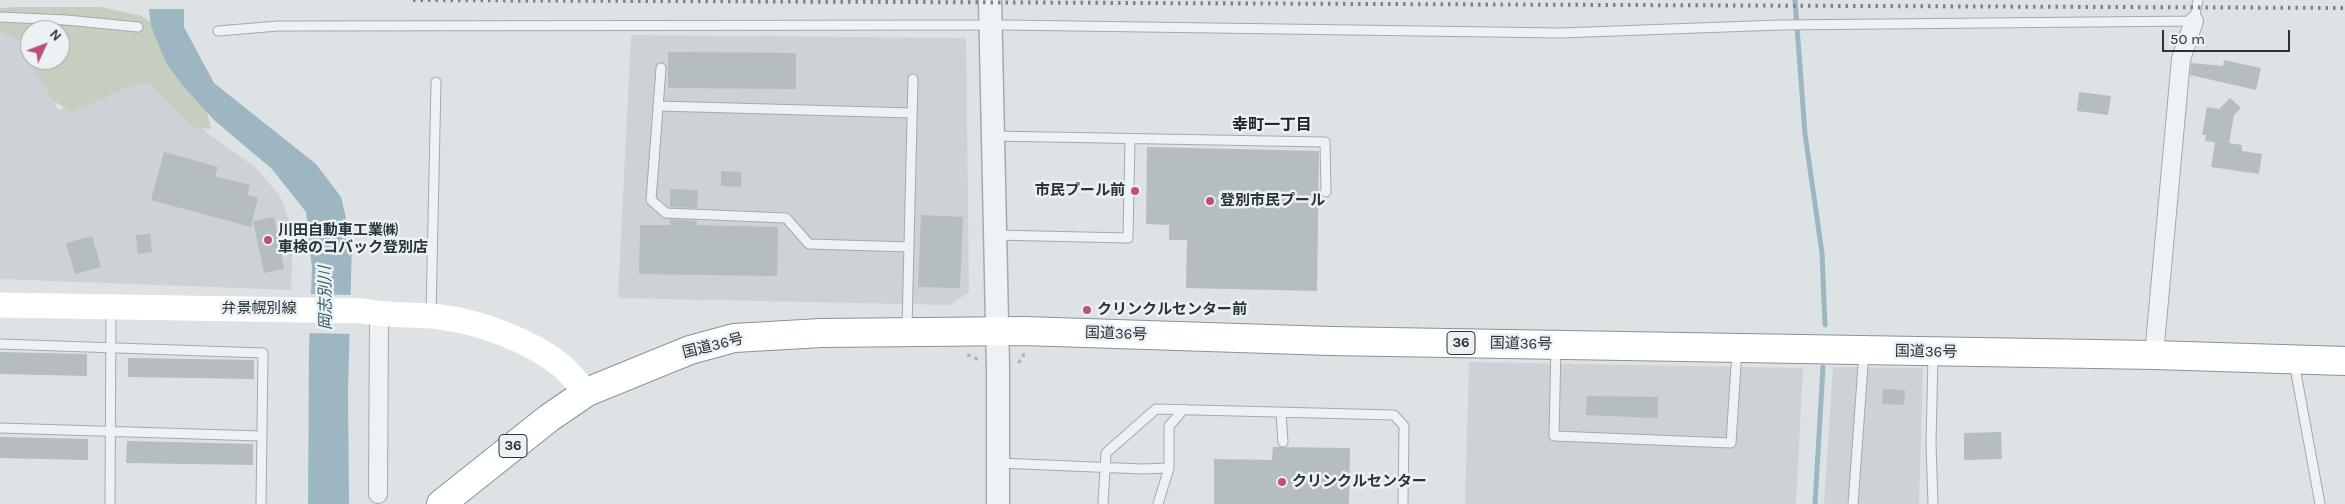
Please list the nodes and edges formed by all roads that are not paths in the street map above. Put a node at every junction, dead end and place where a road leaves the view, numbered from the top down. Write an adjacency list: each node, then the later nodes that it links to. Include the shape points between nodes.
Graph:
1 (990, 0): 5 (street)
2 (2198, 0): 4 (lane)
3 (0, 17): 6 (lane)
4 (2194, 21): 5 (lane, via 1780,25 1560,33); 30 (street, via 2181,59)
5 (990, 25): 7 (lane, via 278,26); 13 (street)
6 (138, 27)
7 (218, 31)
8 (661, 68): 11 (lane)
9 (914, 78): 12 (lane)
10 (436, 82): 21 (lane)
11 (659, 106): 12 (lane); 17 (lane, via 651,200 666,213 786,218 809,244)
12 (912, 113): 17 (lane)
13 (992, 136): 14 (lane); 16 (street)
14 (1130, 139): 15 (lane, via 1325,142); 16 (lane, via 1128,238)
15 (1326, 192)
16 (994, 235): 23 (street)
17 (909, 247): 22 (lane)
18 (0, 305): 19 (main road, 弁景幌別線)
19 (111, 308): 20 (main road, 弁景幌別線); 26 (lane)
20 (372, 312): 21 (main road, 弁景幌別線); 43 (street)
21 (431, 316): 33 (main road, 弁景幌別線, via 498,332 540,352)
22 (907, 331): 23 (highway, 国道36号 / 36); 33 (highway, 国道36号 / 36, via 734,338 690,350)
23 (997, 331): 25 (highway, 国道36号 / 36); 40 (street)
24 (0, 344): 26 (lane)
25 (1556, 344): 27 (highway, 国道36号 / 36); 27 (lane, via 1554,436 1731,443)
26 (111, 348): 37 (lane); 38 (lane, via 263,353)
27 (1738, 348): 28 (highway, 国道36号 / 36)
28 (1864, 350): 29 (highway, 国道36号 / 36); 51 (lane)
29 (1933, 352): 30 (highway, 国道36号 / 36); 52 (lane)
30 (2154, 355): 31 (highway, 国道36号 / 36)
31 (2294, 360): 32 (highway, 国道36号 / 36); 53 (lane)
32 (2345, 361)
33 (587, 392): 46 (highway, 36)
34 (1184, 409): 35 (lane); 41 (lane, via 1156,409 1106,453); 42 (lane, via 1170,426)
35 (1281, 413): 39 (lane); 50 (lane, via 1394,415 1404,426)
36 (0, 428): 37 (lane)
37 (110, 431): 38 (lane); 44 (lane)
38 (261, 436): 45 (lane)
39 (1283, 442)
40 (998, 463): 41 (lane); 47 (street)
41 (1105, 467): 42 (lane); 48 (lane)
42 (1168, 468): 49 (lane)
43 (378, 494)
44 (110, 504)
45 (260, 504)
46 (441, 504)
47 (998, 504)
48 (1104, 504)
49 (1158, 504)
50 (1403, 504)
51 (1853, 504)
52 (1933, 504)
53 (2320, 504)

